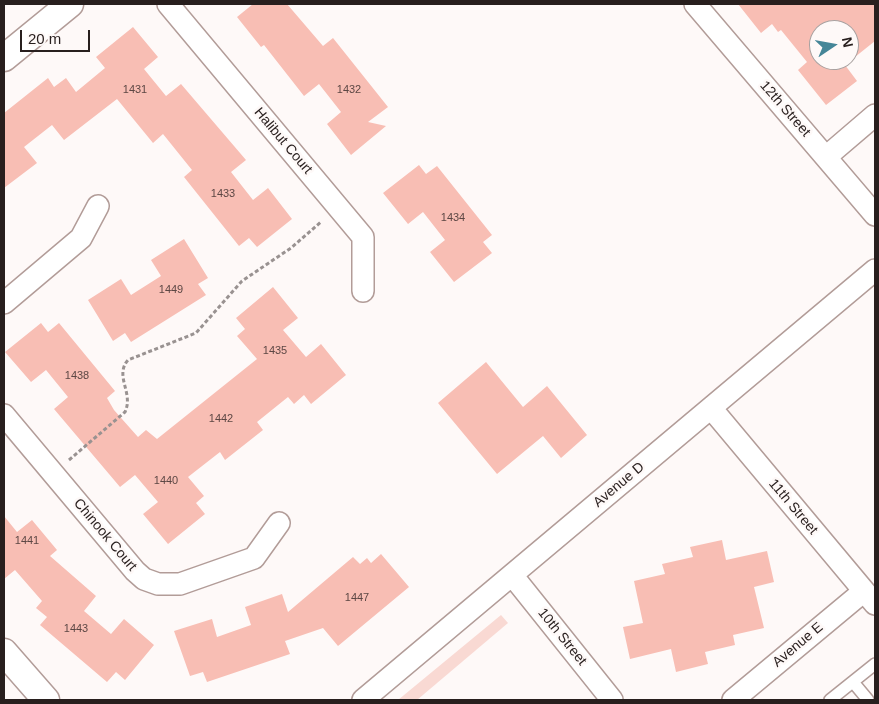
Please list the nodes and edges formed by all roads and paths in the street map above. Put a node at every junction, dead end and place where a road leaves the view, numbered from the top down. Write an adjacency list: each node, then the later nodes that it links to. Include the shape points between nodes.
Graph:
1 (70, 4): 4 (street)
2 (168, 4): 8 (street, Halibut Court)
3 (695, 4): 6 (street, 12th Street)
4 (4, 58)
5 (875, 115): 6 (street)
6 (826, 157): 9 (street, 12th Street)
7 (98, 206): 12 (street, via 81,238)
8 (338, 207): 11 (street, Halibut Court, via 362,237); 15 (path, via 291,248 242,281 196,333 128,360 122,372 128,395 125,412)
9 (875, 215)
10 (875, 270): 13 (street, Avenue D)
11 (363, 291)
12 (4, 303)
13 (711, 408): 17 (street, Avenue D); 18 (street, 11th Street)
14 (4, 415): 15 (street, Chinook Court)
15 (53, 474): 16 (street, Chinook Court, via 135,571 144,579 158,584 180,584 254,558)
16 (279, 523)
17 (512, 575): 23 (street, Avenue D); 24 (street, 10th Street)
18 (869, 598): 25 (street, Avenue E)
19 (4, 652): 22 (street)
20 (875, 664): 21 (lane)
21 (853, 682): 26 (lane); 27 (lane)
22 (46, 700)
23 (362, 700)
24 (612, 700)
25 (733, 700)
26 (830, 700)
27 (868, 700)

